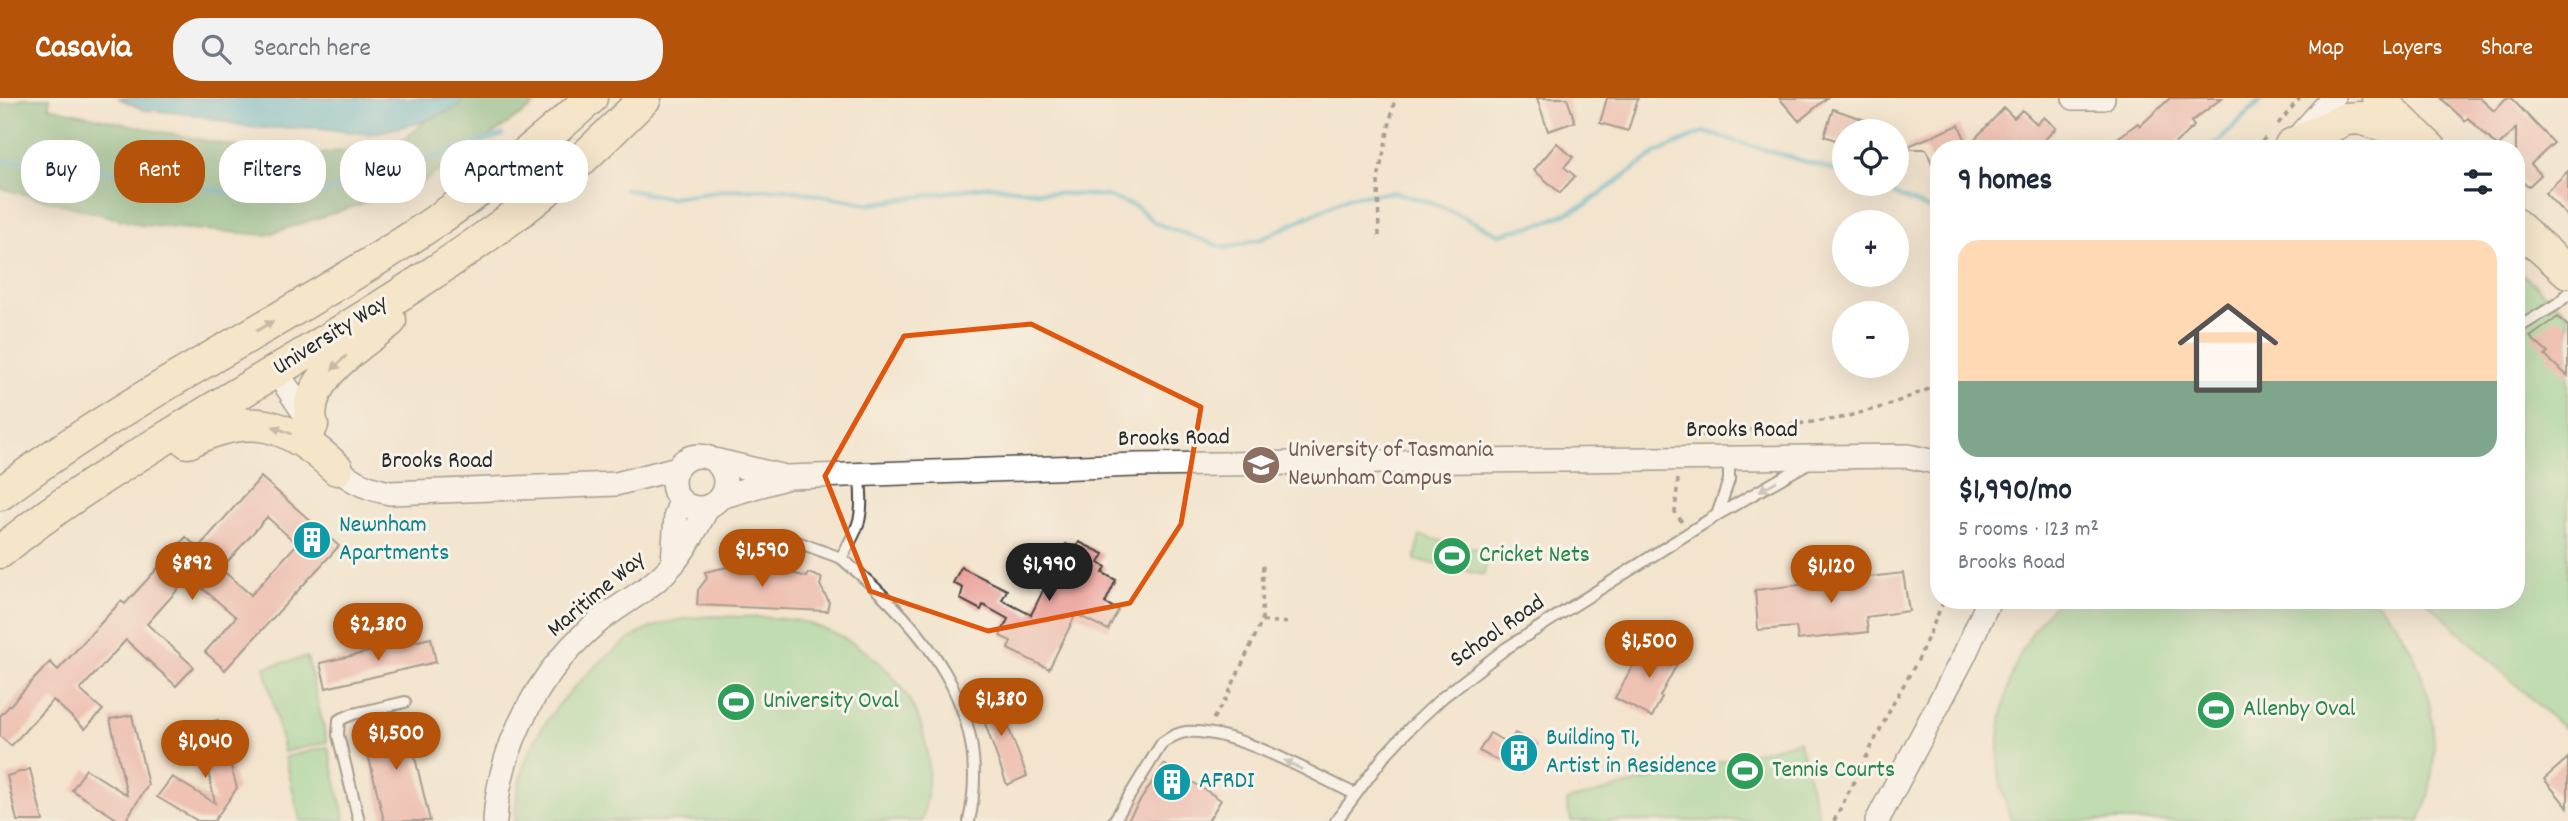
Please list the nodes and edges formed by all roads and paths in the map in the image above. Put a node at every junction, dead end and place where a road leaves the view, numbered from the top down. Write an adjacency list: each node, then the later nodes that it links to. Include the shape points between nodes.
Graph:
1 (581, 98): 9 (main road)
2 (592, 98): 10 (main road, University Way)
3 (645, 98): 16 (main road, University Way, via 584,158)
4 (1395, 98): 18 (path, via 1378,179)
5 (2074, 98): 6 (street)
6 (2103, 98)
7 (2333, 98): 11 (street)
8 (2378, 98): 14 (main road)
9 (545, 140)
10 (545, 140)
11 (2295, 140)
12 (2303, 140): 13 (main road, via 2346,119 2359,118)
13 (2419, 140)
14 (2421, 140)
15 (462, 203): 33 (main road, University Way, one-way to 15, via 114,416)
16 (503, 225): 22 (main road, University Way); 23 (main road, one-way to 23, via 324,378 310,403)
17 (2525, 233): 19 (main road)
18 (1379, 236)
19 (2568, 272)
20 (2568, 294): 21 (lane)
21 (2525, 324)
22 (276, 371): 23 (street); 33 (main road, via 236,364); 37 (main road, University Way, via 132,458)
23 (312, 425): 29 (street)
24 (1818, 457): 25 (street, Brooks Road); 27 (street, Brooks Road, via 1908,456); 36 (lane, School Road, one-way to 36)
25 (1729, 459): 30 (street, Brooks Road, via 1164,465); 36 (lane, via 1729,481)
26 (714, 460): 28 (street, via 698,456); 31 (street, Brooks Road); 35 (street, via 724,474 725,490)
27 (1930, 461)
28 (677, 468): 32 (street, Brooks Road); 34 (street, via 673,484)
29 (337, 469): 32 (street, Brooks Road, via 361,484 390,493); 37 (main road, one-way to 37, via 313,447 282,429 260,424 230,426 200,436)
30 (860, 476): 31 (street, Brooks Road); 40 (lane, via 860,524)
31 (788, 477): 35 (street, Brooks Road)
32 (616, 484): 34 (street, Brooks Road)
33 (0, 494)
34 (679, 499): 35 (street, via 692,508); 41 (street, Maritime Way)
35 (715, 502): 41 (street, Maritime Way)
36 (1717, 515): 49 (lane, School Road, via 1474,671 1411,727)
37 (35, 524): 39 (main road, University Way)
38 (757, 543): 40 (lane, via 781,536)
39 (0, 552)
40 (841, 558): 52 (lane, via 908,620 941,664 962,705 973,752)
41 (677, 559): 51 (street, Maritime Way, via 656,581 579,640 541,686 508,753)
42 (1263, 562): 45 (path)
43 (1940, 609): 55 (path)
44 (1985, 609): 56 (street)
45 (1262, 621): 46 (path); 48 (path, via 1227,697)
46 (1289, 623)
47 (405, 702): 50 (lane, via 340,720 338,735)
48 (1203, 734): 49 (lane, one-way to 48, via 1269,752); 53 (lane, via 1186,732 1162,743)
49 (1355, 794): 54 (lane, School Road)
50 (359, 821)
51 (495, 821)
52 (969, 821)
53 (1114, 821)
54 (1336, 821)
55 (1834, 821)
56 (1877, 821)

